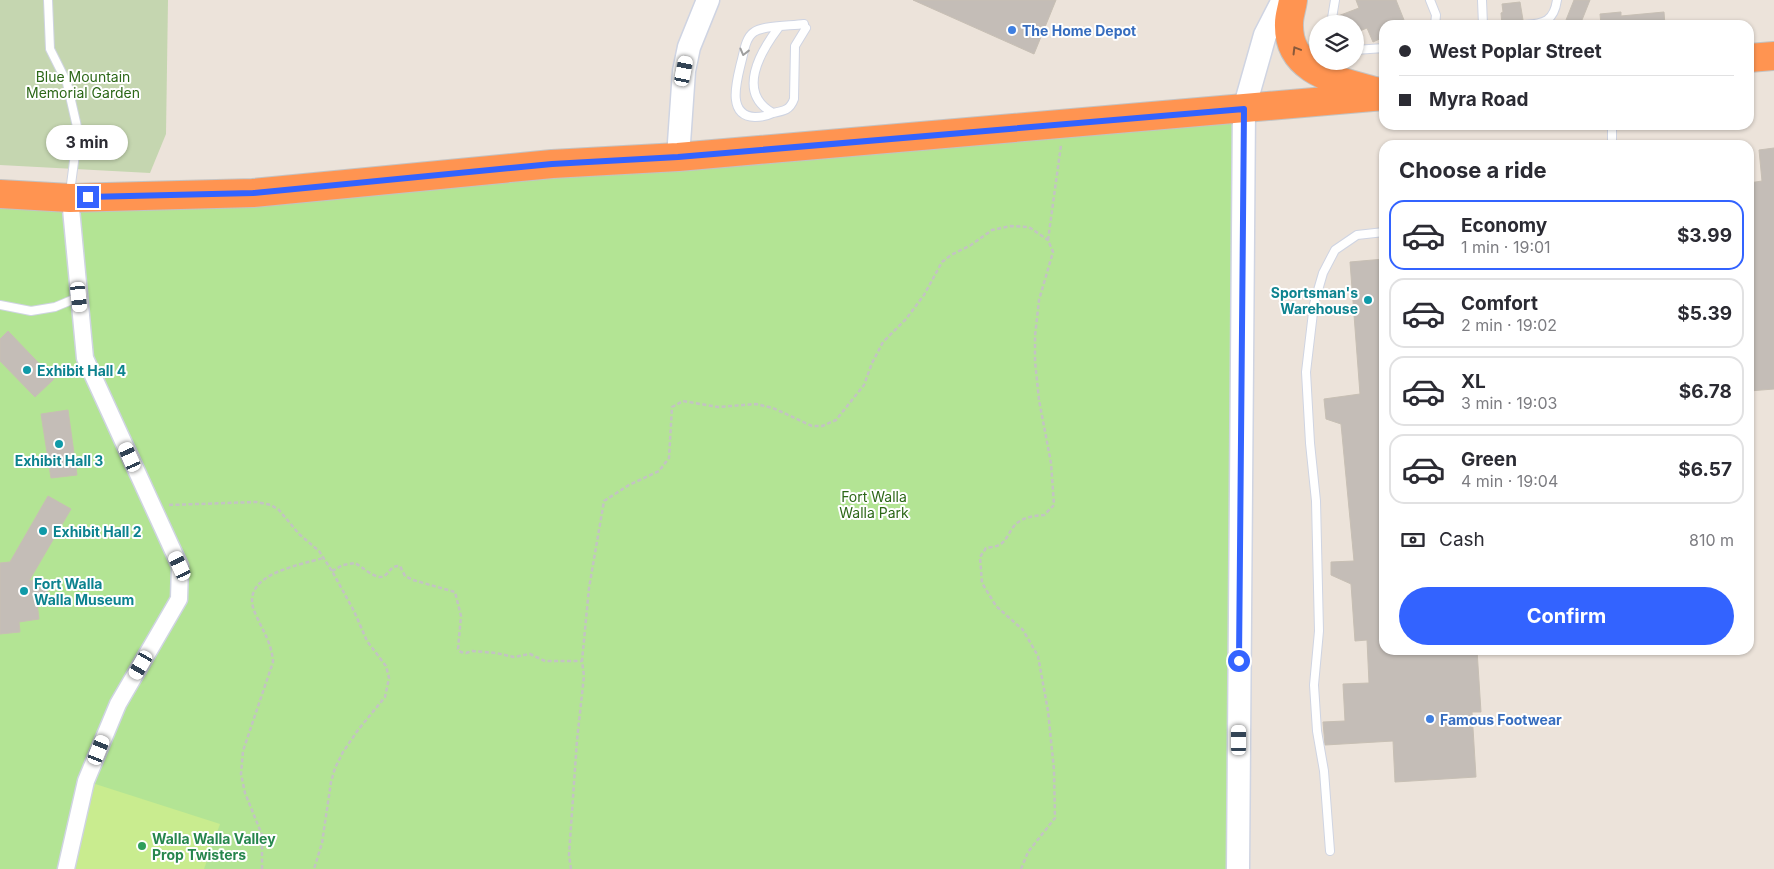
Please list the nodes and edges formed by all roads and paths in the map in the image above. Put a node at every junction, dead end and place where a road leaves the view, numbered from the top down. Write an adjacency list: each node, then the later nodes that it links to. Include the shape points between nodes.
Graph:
1 (48, 0): 25 (lane, via 50,49 67,83 78,132)
2 (708, 0): 23 (main road, via 689,47 684,71)
3 (1283, 0): 20 (main road, via 1265,35)
4 (1293, 0): 18 (highway, one-way to 4, via 1324,76 1304,63 1291,41 1289,23)
5 (1335, 0): 9 (lane)
6 (1430, 0): 10 (lane)
7 (1482, 0): 11 (lane)
8 (1558, 0): 12 (lane)
9 (1333, 15)
10 (1436, 20)
11 (1483, 20)
12 (1548, 20)
13 (779, 27): 21 (lane, via 761,54 754,81 758,102); 21 (lane, via 805,26 795,46 792,106); 21 (lane, one-way to 21, via 758,29 748,37 735,88 736,101 745,115 765,117)
14 (1379, 48): 15 (lane)
15 (1364, 49)
16 (1774, 56): 17 (highway)
17 (1754, 58)
18 (1379, 92)
19 (1379, 95): 20 (highway)
20 (1244, 109): 23 (highway); 40 (main road)
21 (773, 113)
22 (1061, 145): 27 (path)
23 (678, 157): 25 (highway, via 552,164 253,193)
24 (0, 194): 25 (highway)
25 (70, 198): 28 (street)
26 (1379, 233): 34 (lane, via 1357,235 1335,250 1323,273 1314,304 1306,372 1316,501 1319,632 1316,731 1324,771)
27 (1048, 240): 33 (path, via 1029,227 1011,226 992,230 942,262 918,303 883,342 864,386 836,420 812,426 756,404 718,407 683,401 672,408 669,458 659,471 604,501 589,588); 39 (path, via 1053,252 1039,300 1035,361 1051,463 1054,505 1044,515 1021,521 1000,545 986,548 980,557 982,583 996,606 1023,630 1038,656 1048,711 1054,770 1054,818 1028,852)
28 (79, 297): 29 (lane, via 55,307 31,311); 30 (street, via 85,358)
29 (0, 305)
30 (152, 506): 31 (path, via 264,502 279,510); 35 (street, via 180,566 179,599 118,704 86,781)
31 (324, 558): 32 (path); 36 (path, via 274,574 258,584 252,596 252,609 272,650 272,662 243,750 241,774 245,794 262,835)
32 (332, 571): 33 (path, via 355,563 381,577 390,568 400,566 405,576 413,580 456,592 461,616 460,652 530,654 545,661); 37 (path, via 367,641 386,666 389,678 386,697 358,730 335,768 322,843)
33 (582, 661): 38 (path, via 584,676 576,740 569,855)
34 (1330, 851)
35 (66, 869)
36 (262, 869)
37 (314, 869)
38 (571, 869)
39 (1022, 869)
40 (1238, 869)

